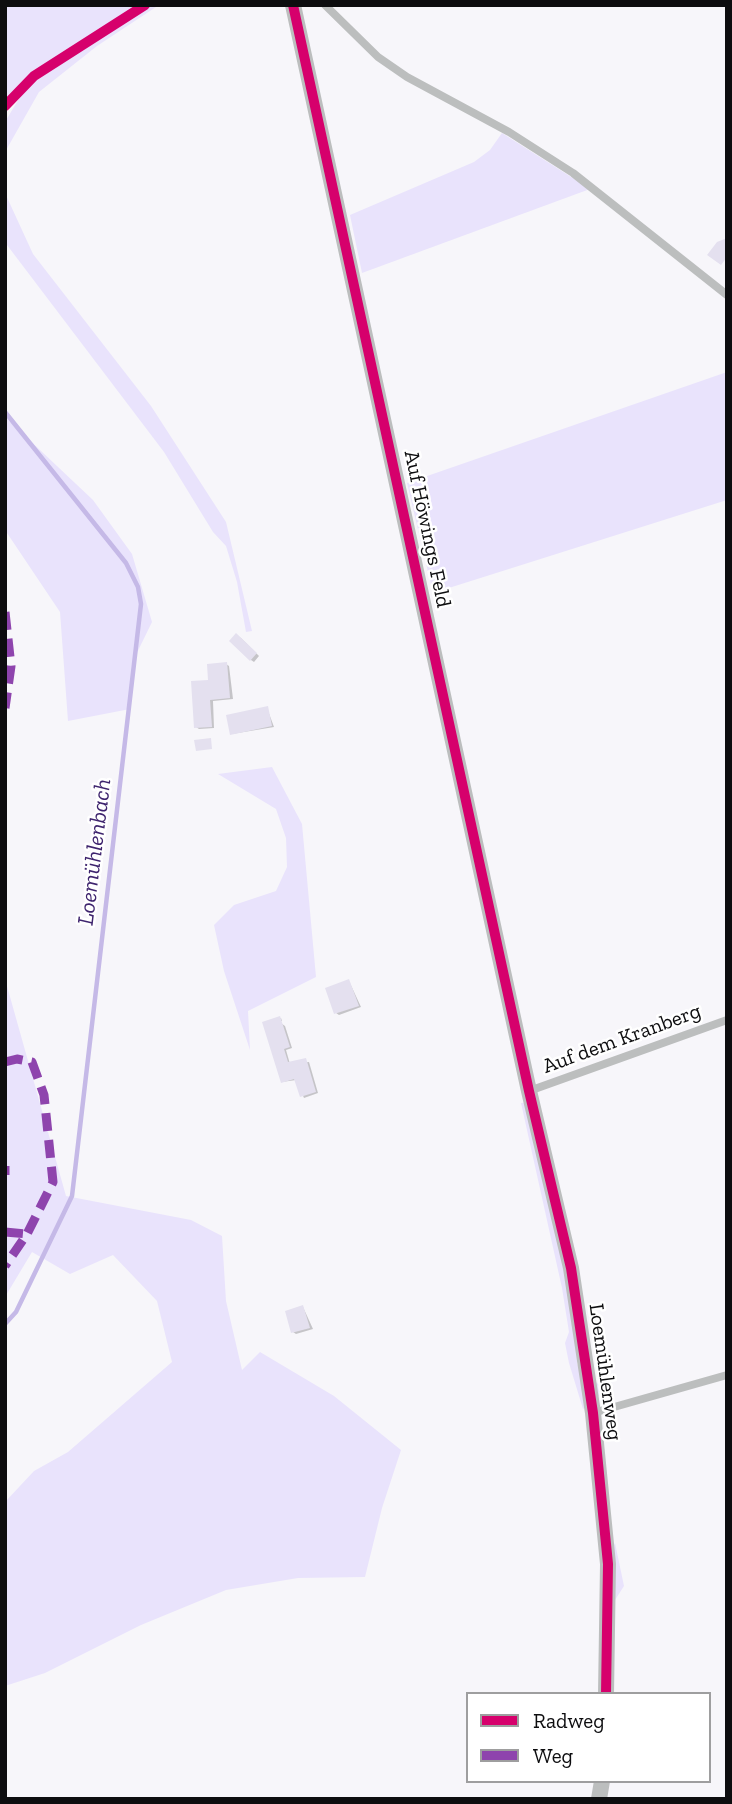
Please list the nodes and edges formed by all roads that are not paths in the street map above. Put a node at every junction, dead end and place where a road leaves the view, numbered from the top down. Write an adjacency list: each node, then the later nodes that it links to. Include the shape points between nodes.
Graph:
1 (145, 5): 4 (lane, via 34,76)
2 (293, 5): 7 (street, Auf Höwings Feld)
3 (325, 5): 5 (lane, via 378,57 573,173)
4 (5, 106)
5 (727, 295)
6 (727, 1020): 8 (lane, Auf dem Kranberg)
7 (523, 1061): 8 (street, Loemühlenweg)
8 (529, 1091): 10 (street, Loemühlenweg, via 571,1268)
9 (727, 1375): 10 (lane)
10 (593, 1413): 11 (street, Loemühlenweg, via 608,1563)
11 (606, 1692)

